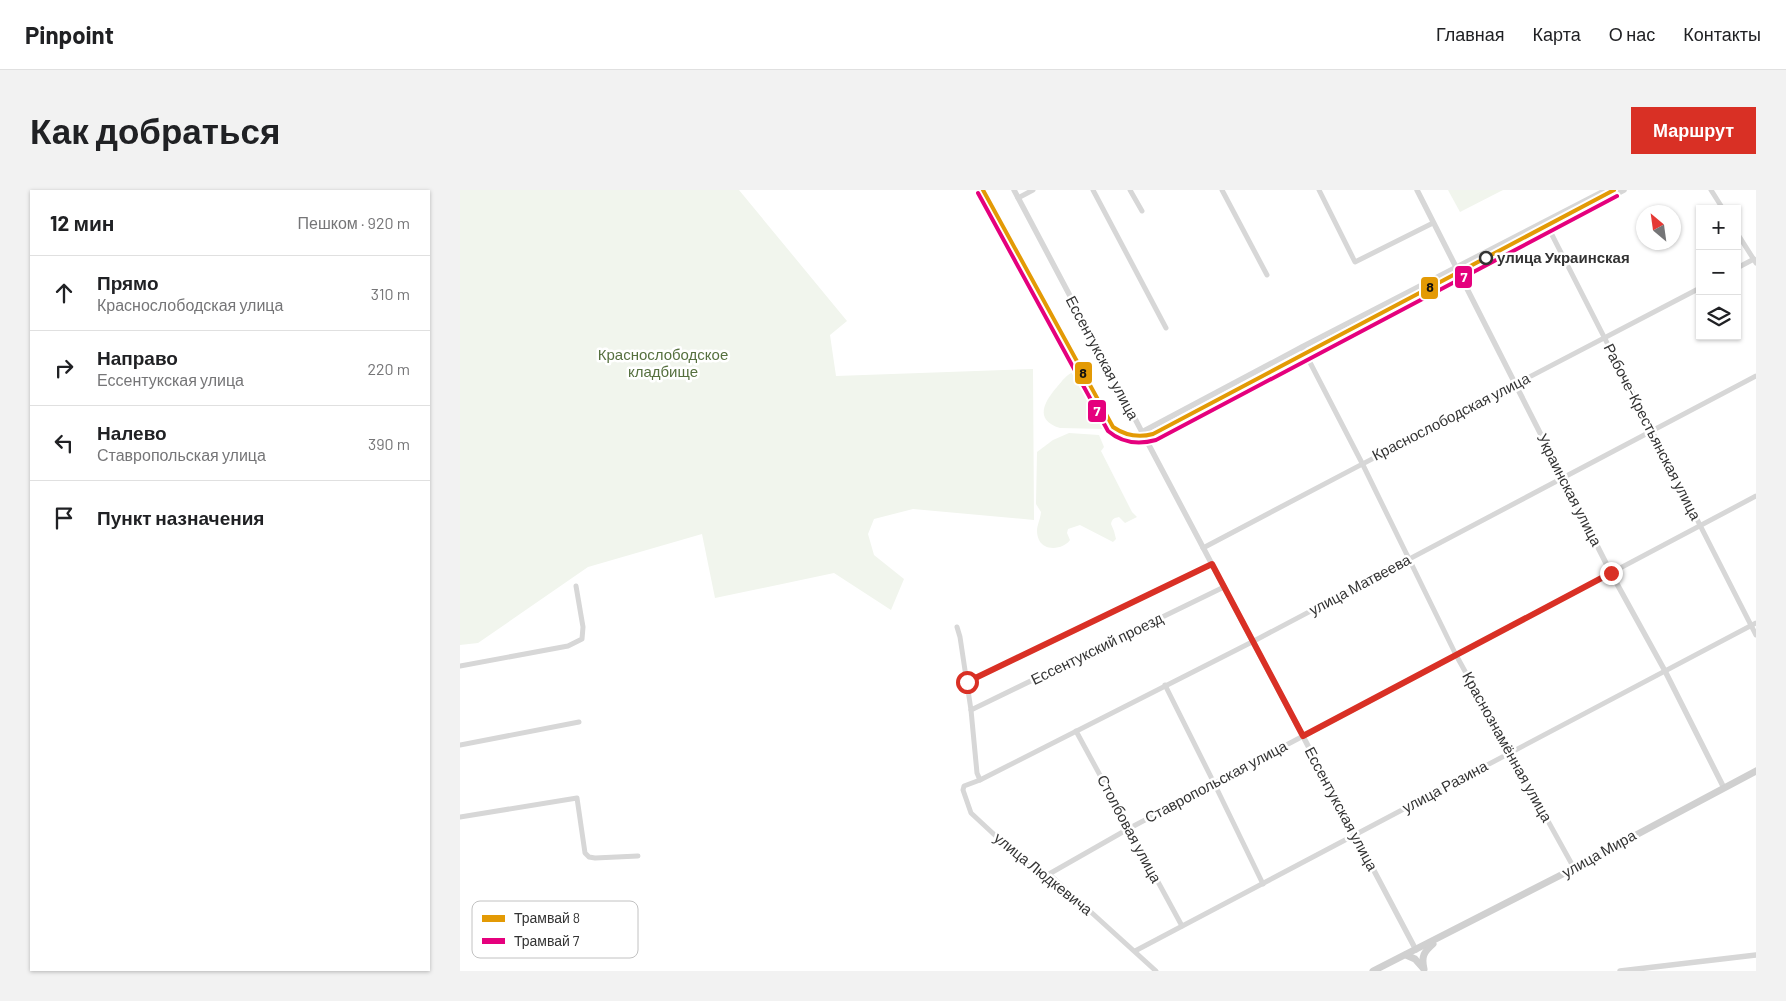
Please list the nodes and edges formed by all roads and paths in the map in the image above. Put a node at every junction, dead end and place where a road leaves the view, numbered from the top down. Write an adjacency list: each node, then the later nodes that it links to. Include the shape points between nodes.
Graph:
1 (1014, 190): 11 (street, Ессентукская улица)
2 (1033, 190): 11 (street)
3 (1093, 190): 23 (street)
4 (1130, 190): 13 (street)
5 (1222, 190): 20 (street)
6 (1319, 190): 14 (street, via 1355,262)
7 (1417, 190): 14 (street, Украинская улица)
8 (1606, 190): 19 (street)
9 (1624, 190): 15 (street)
10 (1711, 190): 12 (street)
11 (1018, 198): 30 (street, Ессентукская улица)
12 (1720, 205)
13 (1142, 211)
14 (1433, 223): 19 (street, Украинская улица)
15 (1550, 229): 21 (street); 24 (street, Рабоче-Крестьянская улица)
16 (1741, 239): 17 (street)
17 (1755, 260): 18 (street)
18 (1741, 266)
19 (1456, 268): 21 (street, Украинская улица); 25 (street)
20 (1267, 275)
21 (1461, 277): 26 (street); 28 (street, Украинская улица)
22 (1696, 290): 24 (street, Краснослободская улица)
23 (1166, 328)
24 (1604, 338): 28 (street, Краснослободская улица); 29 (street, Рабоче-Крестьянская улица)
25 (1302, 348): 26 (street, Краснознамённая улица); 30 (street)
26 (1307, 358): 31 (street); 32 (street, Краснознамённая улица)
27 (1756, 376): 29 (street, улица Матвеева)
28 (1515, 385): 32 (street, Краснослободская улица); 33 (street, Украинская улица)
29 (1651, 430): 33 (street, улица Матвеева); 35 (street, Рабоче-Крестьянская улица)
30 (1142, 432): 31 (street, Ессентукская улица)
31 (1147, 441): 36 (street, Ессентукская улица)
32 (1362, 463): 36 (street, Краснослободская улица); 37 (street, Краснознамённая улица)
33 (1562, 477): 37 (street, улица Матвеева); 39 (street, Украинская улица)
34 (1756, 496): 35 (street, Ставропольская улица)
35 (1701, 526): 39 (street, Ставропольская улица); 42 (street, Рабоче-Крестьянская улица)
36 (1204, 548): 38 (street, Ессентукская улица)
37 (1408, 560): 45 (street, улица Матвеева); 46 (street, Краснознамённая улица)
38 (1212, 564): 41 (street, Ессентукская улица); 49 (street)
39 (1611, 573): 46 (street, Ставропольская улица); 48 (street, Украинская улица)
40 (576, 586): 47 (street, via 582,639 568,646)
41 (1224, 588): 45 (street, Ессентукская улица); 51 (street, Ессентукский проезд)
42 (1754, 624): 44 (street, Рабоче-Крестьянская улица); 48 (street, улица Разина)
43 (956, 627): 49 (street)
44 (1756, 635)
45 (1252, 642): 50 (street, улица Матвеева); 54 (street, Ессентукская улица)
46 (1456, 655): 54 (street, Ставропольская улица); 56 (street, Краснознамённая улица)
47 (460, 666)
48 (1665, 671): 56 (street, улица Разина); 60 (street, Украинская улица)
49 (967, 682): 51 (street)
50 (1165, 686): 53 (street, улица Матвеева); 59 (street)
51 (971, 710): 58 (street)
52 (579, 722): 55 (street)
53 (1076, 731): 58 (street, улица Матвеева); 63 (street, Столбовая улица)
54 (1303, 736): 59 (street, Ставропольская улица); 64 (street, Ессентукская улица)
55 (460, 745)
56 (1510, 752): 64 (street, улица Разина); 66 (street, Краснознамённая улица)
57 (1756, 771): 60 (main road, улица Мира)
58 (980, 780): 61 (street, улица Матвеева, via 964,786)
59 (1214, 783): 63 (street, Ставропольская улица); 68 (street)
60 (1724, 788): 66 (main road, улица Мира)
61 (963, 790): 67 (street, улица Людкевича, via 971,813 1026,864 1038,873)
62 (460, 817): 65 (street, via 577,798 585,853 589,857)
63 (1128, 829): 67 (street, Ставропольская улица); 69 (street, Столбовая улица)
64 (1354, 836): 68 (street, улица Разина); 71 (street, Ессентукская улица)
65 (638, 856)
66 (1574, 868): 70 (main road, улица Мира)
67 (1049, 874): 72 (street, улица Людкевича)
68 (1263, 884): 69 (street, улица Разина)
69 (1182, 926): 72 (street, улица Разина)
70 (1441, 937): 71 (main road, улица Мира); 75 (main road, улица Мира, via 1424,952)
71 (1416, 950): 74 (main road, улица Мира)
72 (1135, 951): 76 (street, улица Людкевича)
73 (1756, 954): 78 (street)
74 (1406, 955): 75 (main road, улица Мира, via 1415,959); 77 (main road, улица Мира)
75 (1424, 970)
76 (1156, 971)
77 (1373, 971)
78 (1620, 971)

